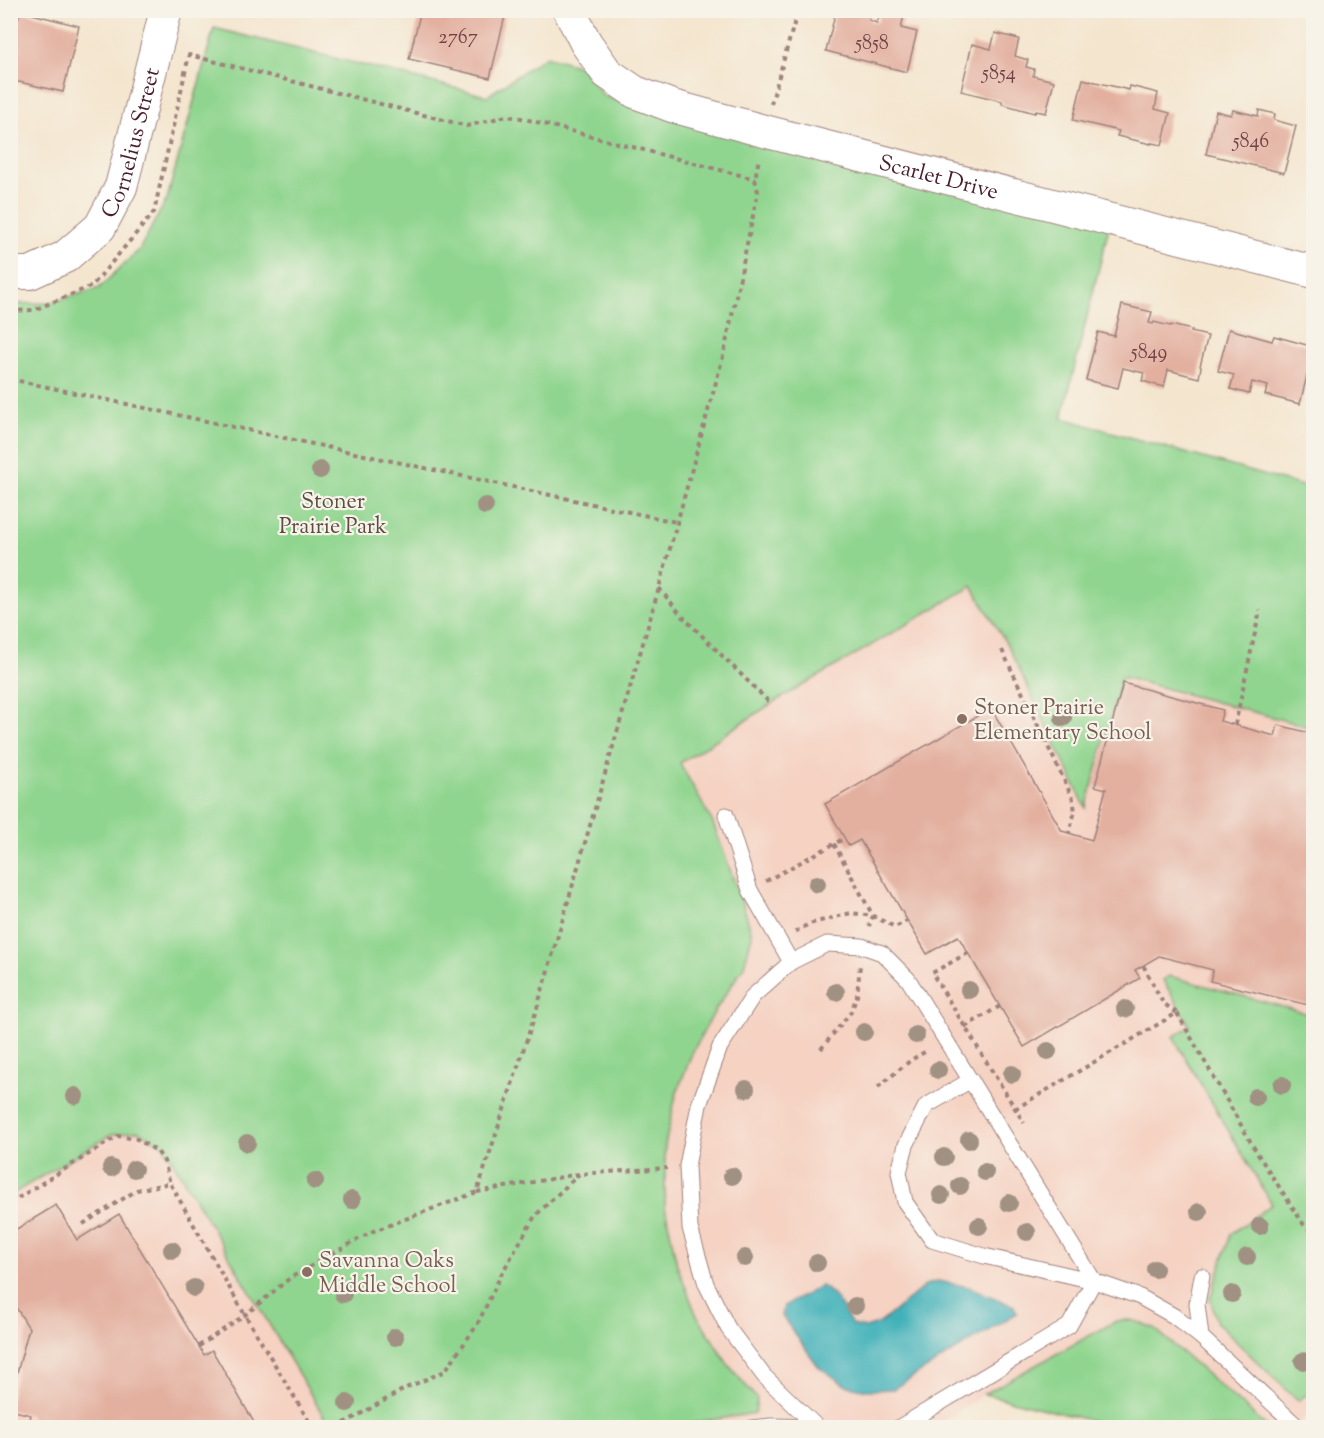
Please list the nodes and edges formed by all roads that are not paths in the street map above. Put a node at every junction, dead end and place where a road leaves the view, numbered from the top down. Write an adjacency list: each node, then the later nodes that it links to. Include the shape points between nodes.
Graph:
1 (166, 10): 4 (street, Cornelius Street, via 121,187 100,227 65,257 30,273)
2 (569, 10): 3 (street, Scarlet Drive, via 607,73 635,92 672,106)
3 (1314, 272)
4 (10, 273)
5 (726, 815): 6 (lane, via 750,890)
6 (791, 962): 7 (lane, via 827,944 862,946 882,953 908,979); 11 (lane, via 753,996 720,1047 699,1105 687,1166 690,1227 706,1284 728,1328 764,1376)
7 (970, 1080): 9 (lane); 9 (lane, via 926,1106 920,1116 899,1172 905,1202 932,1240)
8 (1202, 1276): 10 (lane, via 1197,1304)
9 (1094, 1281): 10 (lane, via 1140,1297); 13 (lane, via 1069,1326)
10 (1201, 1337): 14 (lane)
11 (817, 1427): 12 (lane)
12 (752, 1428)
13 (898, 1428)
14 (1299, 1428)

